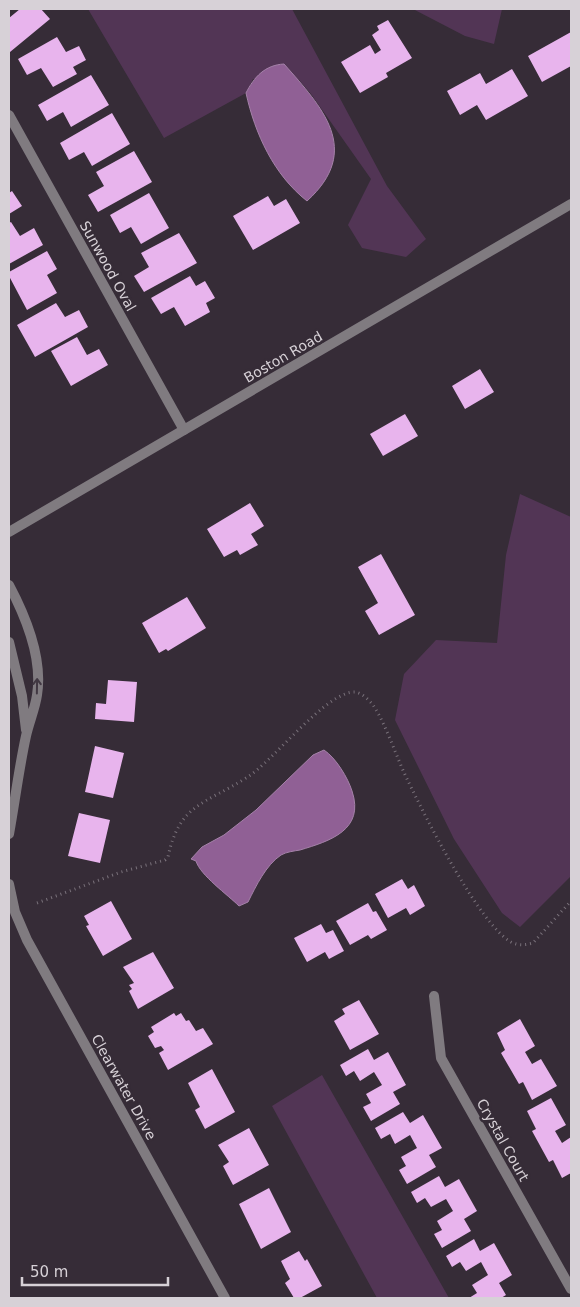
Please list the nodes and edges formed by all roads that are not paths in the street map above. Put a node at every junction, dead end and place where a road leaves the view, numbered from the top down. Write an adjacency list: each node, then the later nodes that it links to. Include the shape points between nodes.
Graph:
1 (9, 115): 3 (street, Sunwood Oval)
2 (571, 204): 3 (street, Boston Road)
3 (184, 430): 4 (street, Boston Road)
4 (9, 532)
5 (9, 585): 7 (street, one-way to 5, via 38,693 37,669 29,628)
6 (9, 642): 7 (street, via 22,696)
7 (26, 734): 8 (street)
8 (9, 834)
9 (9, 884): 12 (street, Clearwater Drive, via 15,912 27,940)
10 (434, 996): 11 (street, Crystal Court, via 441,1058)
11 (571, 1289)
12 (225, 1298)

